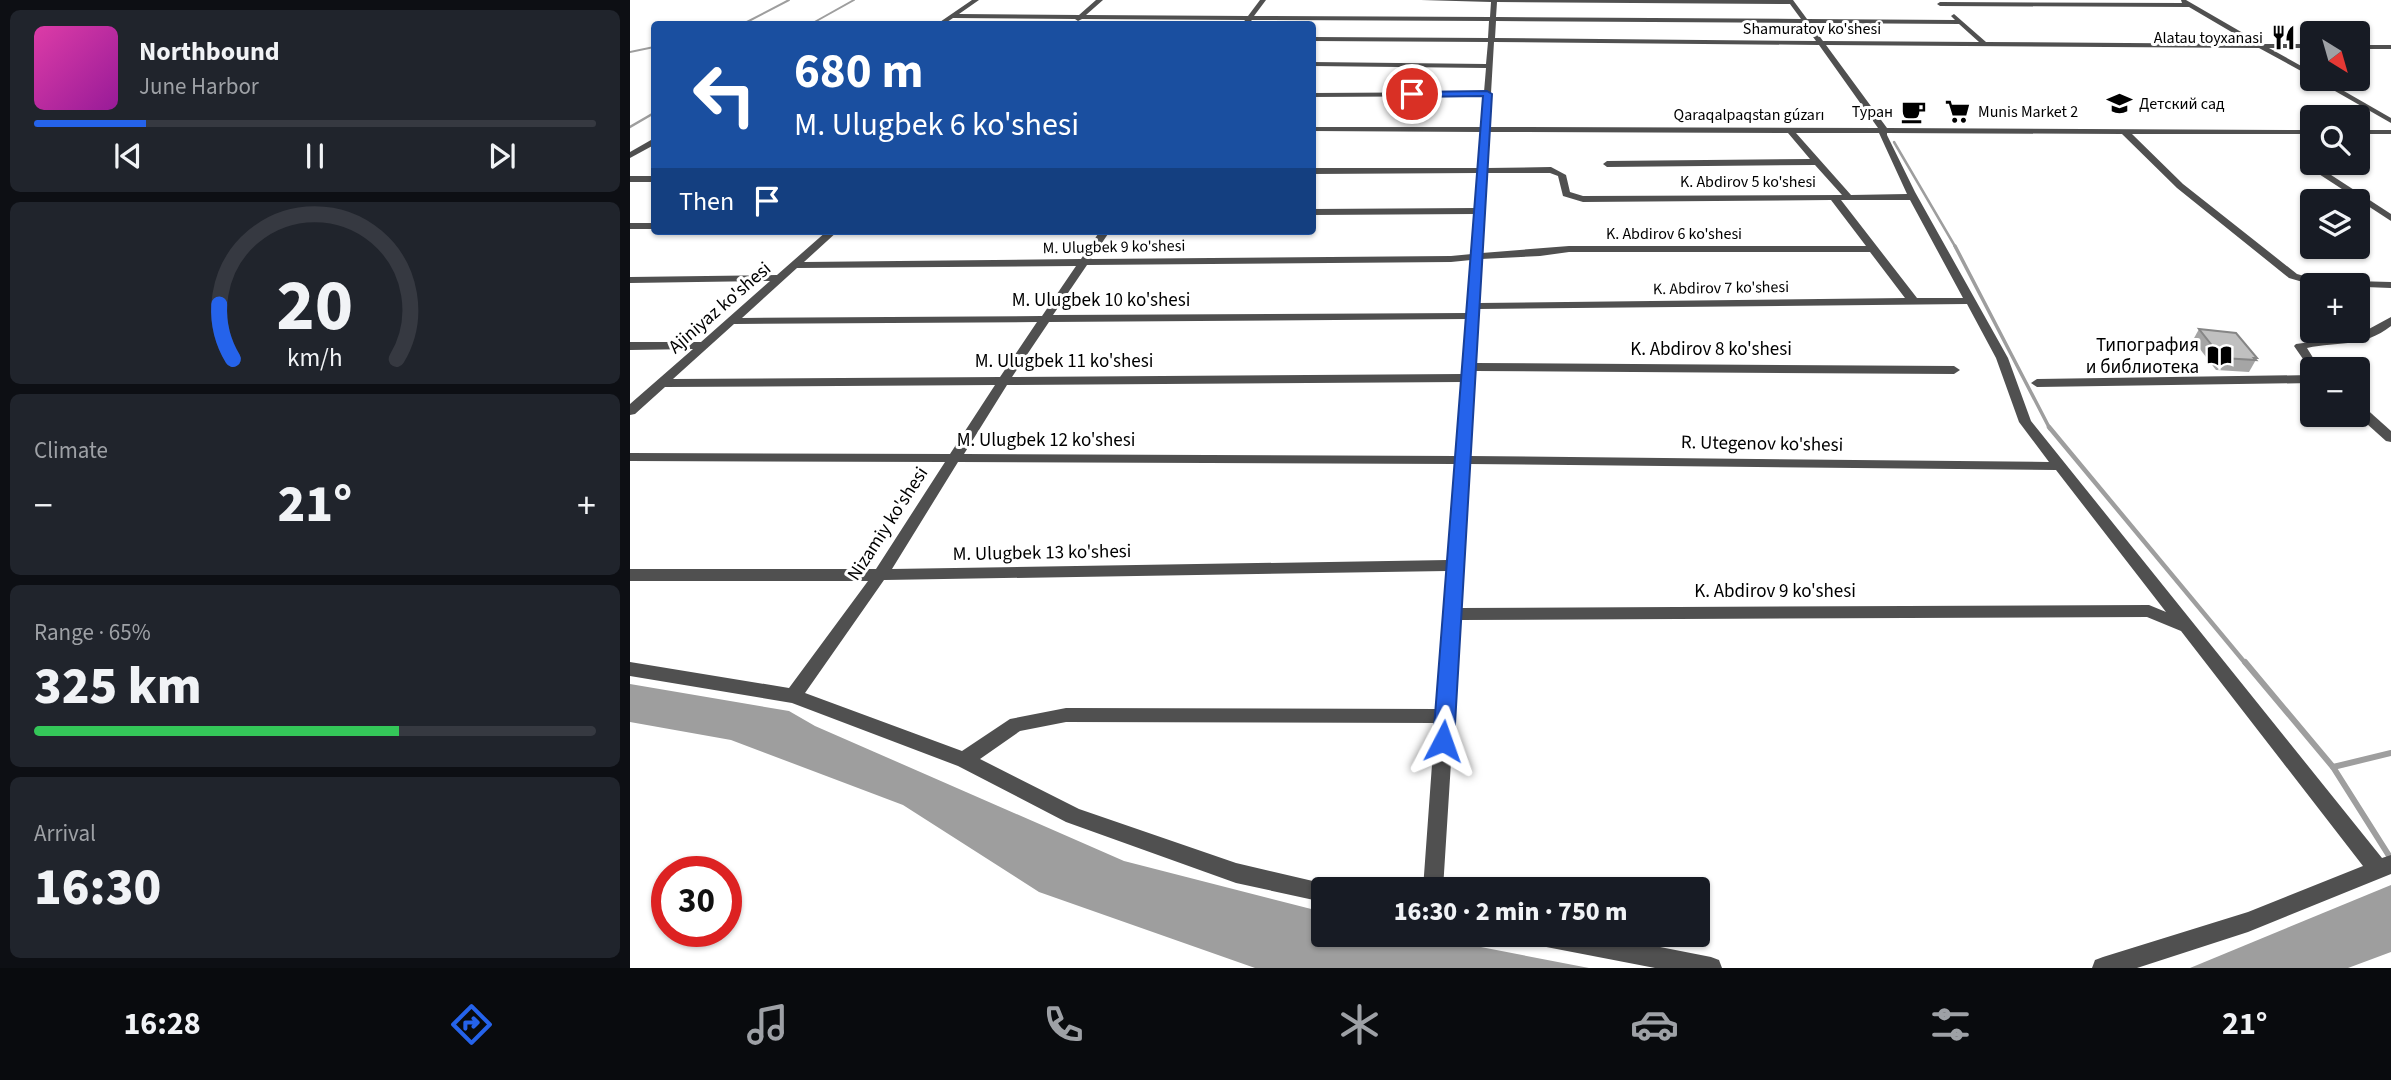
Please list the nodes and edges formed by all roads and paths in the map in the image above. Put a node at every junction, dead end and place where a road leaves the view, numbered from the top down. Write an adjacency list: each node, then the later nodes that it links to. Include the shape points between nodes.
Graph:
1 (976, 0): 11 (street)
2 (1100, 0): 13 (street)
3 (1264, 0): 14 (street)
4 (1424, 0): 5 (street)
5 (1493, 0): 7 (street); 15 (street)
6 (2182, 0): 10 (street)
7 (1680, 1): 8 (street); 16 (street)
8 (1791, 1): 21 (street)
9 (1980, 2): 10 (street); 22 (street, via 1940,4)
10 (2190, 5): 28 (street)
11 (953, 16): 12 (street); 17 (street)
12 (1023, 16): 13 (street); 18 (street)
13 (1081, 16): 14 (street); 19 (street)
14 (1251, 18): 15 (street); 20 (street)
15 (1492, 19): 16 (street); 24 (street)
16 (1688, 20): 21 (street); 25 (street)
17 (945, 21)
18 (1017, 21)
19 (1075, 21)
20 (1248, 21)
21 (1806, 21): 22 (street); 26 (street)
22 (1960, 22): 27 (street)
23 (1316, 40): 24 (street, Shamuratov ko'shesi)
24 (1491, 41): 25 (street, Shamuratov ko'shesi); 33 (street)
25 (1697, 42): 26 (street, Shamuratov ko'shesi)
26 (1823, 43): 27 (street, Shamuratov ko'shesi); 42 (street)
27 (1985, 44): 28 (street, Shamuratov ko'shesi)
28 (2261, 46): 29 (street, Shamuratov ko'shesi); 34 (street)
29 (2300, 46)
30 (2370, 47): 31 (street)
31 (2391, 47)
32 (1316, 64): 33 (street)
33 (1489, 66): 36 (street)
34 (2300, 68)
35 (2339, 91): 38 (street)
36 (1487, 94): 37 (street); 39 (street)
37 (1316, 95)
38 (2391, 121)
39 (1484, 128): 40 (street, Qaraqalpaqstan gúzarı); 41 (street, Qaraqalpaqstan gúzarı); 51 (street)
40 (1316, 129)
41 (1789, 129): 42 (street, Qaraqalpaqstan gúzarı); 49 (street)
42 (1883, 129): 43 (street, Qaraqalpaqstan gúzarı); 56 (street)
43 (2124, 131): 44 (street, Qaraqalpaqstan gúzarı); 72 (street, via 2180,186)
44 (2300, 132)
45 (2370, 132): 46 (street)
46 (2391, 132)
47 (651, 144): 48 (street)
48 (630, 155)
49 (1819, 162): 50 (street); 58 (street)
50 (1607, 164)
51 (1482, 170): 52 (street); 57 (street, K. Abdirov 5 ko'shesi, via 1551,170 1562,175 1566,194 1583,199); 59 (street)
52 (1316, 171)
53 (2327, 175): 61 (street)
54 (630, 179): 55 (street)
55 (651, 179)
56 (1913, 197): 58 (street, K. Abdirov 5 ko'shesi); 75 (street)
57 (1834, 198): 58 (street, K. Abdirov 5 ko'shesi); 66 (street)
58 (1849, 198)
59 (1479, 211): 60 (street); 67 (street)
60 (1316, 212)
61 (2391, 218)
62 (630, 226): 63 (street)
63 (651, 226)
64 (828, 235): 69 (street, Ajiniyaz ko'shesi)
65 (1102, 235): 68 (street, Nizamiy ko'shesi)
66 (1873, 249): 67 (street, K. Abdirov 6 ko'shesi, via 1570,249 1548,254); 76 (street)
67 (1476, 255): 68 (street, M. Ulugbek 9 ko'shesi); 77 (street)
68 (1083, 263): 69 (street, M. Ulugbek 9 ko'shesi); 78 (street, Nizamiy ko'shesi)
69 (794, 265): 70 (street, Ajiniyaz ko'shesi)
70 (780, 278): 71 (street); 80 (street, Ajiniyaz ko'shesi)
71 (630, 280)
72 (2300, 280)
73 (2370, 285): 74 (street)
74 (2391, 285)
75 (1970, 301): 76 (street, K. Abdirov 7 ko'shesi); 98 (street, via 2002,358 2025,422)
76 (1913, 302): 77 (street, K. Abdirov 7 ko'shesi)
77 (1472, 311): 78 (street, M. Ulugbek 10 ko'shesi); 87 (street)
78 (1046, 317): 80 (street, M. Ulugbek 10 ko'shesi); 89 (street, Nizamiy ko'shesi)
79 (2391, 320): 81 (street)
80 (732, 321): 83 (street, Ajiniyaz ko'shesi)
81 (2370, 336)
82 (2311, 343): 85 (street, via 2300,346)
83 (704, 345): 84 (street); 90 (street, Ajiniyaz ko'shesi)
84 (630, 346)
85 (2307, 357)
86 (1954, 370): 87 (street, K. Abdirov 8 ko'shesi)
87 (1468, 372): 89 (street, M. Ulugbek 11 ko'shesi); 97 (street)
88 (2300, 379): 91 (street)
89 (1004, 380): 90 (street, M. Ulugbek 11 ko'shesi); 96 (street, Nizamiy ko'shesi)
90 (661, 383): 92 (street, Ajiniyaz ko'shesi)
91 (2037, 383)
92 (630, 411)
93 (2370, 419): 94 (street)
94 (2391, 438)
95 (630, 457): 96 (street, M. Ulugbek 12 ko'shesi)
96 (954, 459): 97 (street, M. Ulugbek 12 ko'shesi); 101 (street, Nizamiy ko'shesi)
97 (1462, 460): 98 (street, R. Utegenov ko'shesi); 99 (street)
98 (2061, 466): 103 (street)
99 (1455, 565): 101 (street, M. Ulugbek 13 ko'shesi); 102 (street)
100 (630, 575): 101 (street, M. Ulugbek 13 ko'shesi)
101 (880, 576): 105 (street, Nizamiy ko'shesi)
102 (1451, 614): 103 (street, K. Abdirov 9 ko'shesi, via 2099,610 2149,611); 106 (street)
103 (2187, 627): 108 (street)
104 (630, 669): 105 (street)
105 (793, 696): 107 (street)
106 (1445, 716): 107 (street, via 1066,715 1016,724); 109 (street)
107 (965, 760): 110 (street, via 1073,817 1236,873)
108 (2384, 867): 113 (street, via 2248,922)
109 (1434, 877)
110 (1311, 889)
111 (1603, 947): 112 (street)
112 (1711, 968)
113 (2103, 968)

